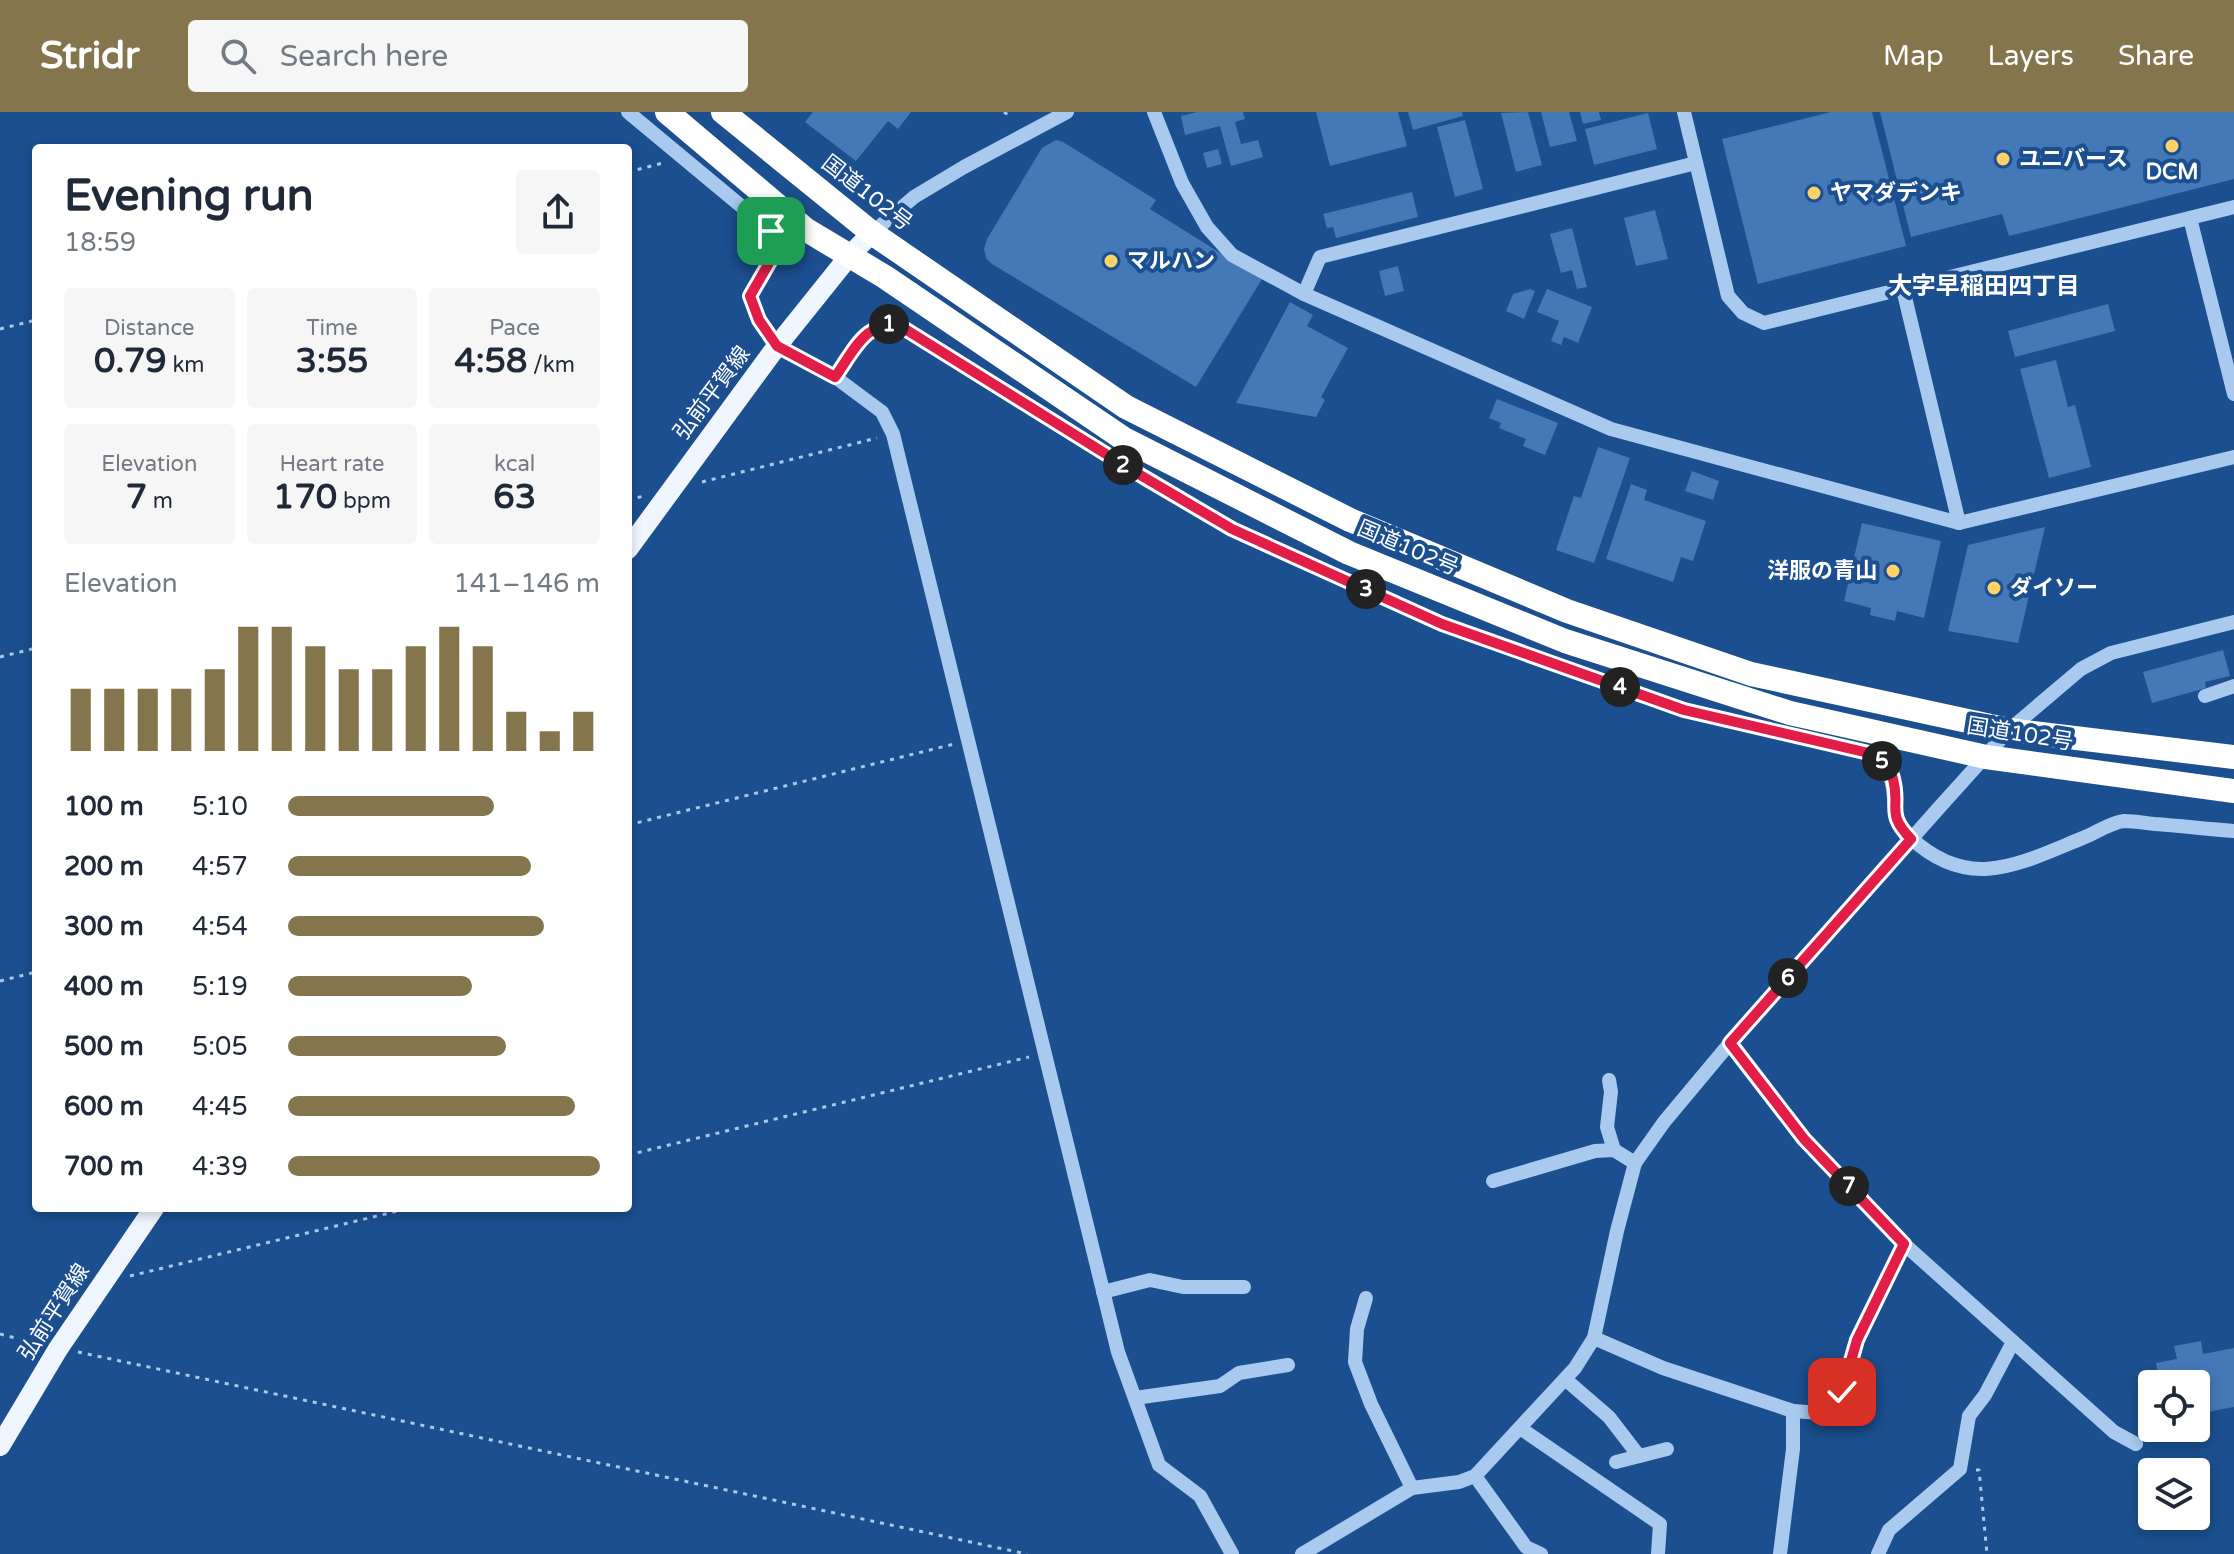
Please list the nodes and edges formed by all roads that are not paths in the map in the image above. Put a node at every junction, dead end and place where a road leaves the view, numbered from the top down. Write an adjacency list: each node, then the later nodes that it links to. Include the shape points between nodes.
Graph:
1 (628, 112): 14 (street, via 771,231 772,258 750,296)
2 (667, 112): 11 (highway, 国道102号, via 805,229)
3 (723, 112): 10 (highway, 国道102号)
4 (1067, 112): 10 (street, via 914,197)
5 (1154, 112): 13 (street, via 1182,183 1207,227 1232,255)
6 (1684, 112): 7 (street)
7 (1696, 163): 12 (street, via 1728,296 1743,313 1764,323); 13 (street, via 1320,257)
8 (2234, 207): 9 (street)
9 (2190, 218): 12 (street); 16 (street)
10 (872, 233): 11 (main road, 弘前平賀線); 23 (highway, 国道102号, via 1126,407 1350,520 1567,611 1751,674)
11 (850, 255): 14 (main road, 弘前平賀線); 24 (highway, 国道102号, via 1124,439 1349,553 1565,641 1790,713)
12 (1903, 289): 18 (street)
13 (1304, 294): 18 (street, via 1611,429)
14 (777, 346): 15 (street); 19 (main road, 弘前平賀線)
15 (835, 377): 28 (street, via 878,325 905,329 1232,529 1442,624 1684,710 1873,754 1893,779 1895,817); 37 (street, via 882,412 893,434)
16 (2234, 394)
17 (2234, 457): 18 (street)
18 (1959, 523)
19 (632, 543)
20 (2234, 622): 23 (street, via 2111,653 2081,669)
21 (2234, 686): 22 (street)
22 (2205, 696)
23 (2009, 730): 24 (street); 25 (highway, 国道102号)
24 (1986, 757): 26 (highway, 国道102号); 28 (street)
25 (2234, 757)
26 (2234, 791)
27 (2234, 831): 28 (street, via 2123,821 2013,866 1984,870 1937,859)
28 (1911, 839): 29 (street)
29 (1730, 1043): 32 (street); 35 (street, via 1804,1139)
30 (1609, 1080): 31 (street, via 1607,1127)
31 (1614, 1150): 32 (street); 33 (street)
32 (1635, 1163): 39 (street)
33 (1493, 1181)
34 (151, 1212): 47 (main road, 弘前平賀線)
35 (1904, 1244): 40 (street); 44 (street, via 1857,1340 1834,1414)
36 (1244, 1287): 37 (street, via 1183,1287 1150,1280)
37 (1103, 1292): 43 (street)
38 (1366, 1298): 52 (street, via 1355,1362)
39 (1594, 1338): 42 (street); 44 (street, via 1663,1368)
40 (2013, 1342): 46 (street, via 2114,1432); 58 (street, via 1969,1416 1960,1469 1889,1530)
41 (1288, 1365): 43 (street, via 1239,1373 1220,1386)
42 (1565, 1379): 45 (street); 49 (street, via 1609,1417)
43 (1135, 1398): 53 (street, via 1159,1465 1200,1496)
44 (1793, 1411): 57 (street)
45 (1520, 1428): 51 (street); 56 (street, via 1660,1524)
46 (2136, 1444)
47 (0, 1446)
48 (1667, 1449): 49 (street)
49 (1639, 1456): 50 (street)
50 (1616, 1462)
51 (1475, 1476): 52 (street); 55 (street, via 1526,1547)
52 (1412, 1488): 54 (street)
53 (1232, 1554)
54 (1302, 1554)
55 (1541, 1554)
56 (1658, 1554)
57 (1780, 1554)
58 (1878, 1554)

